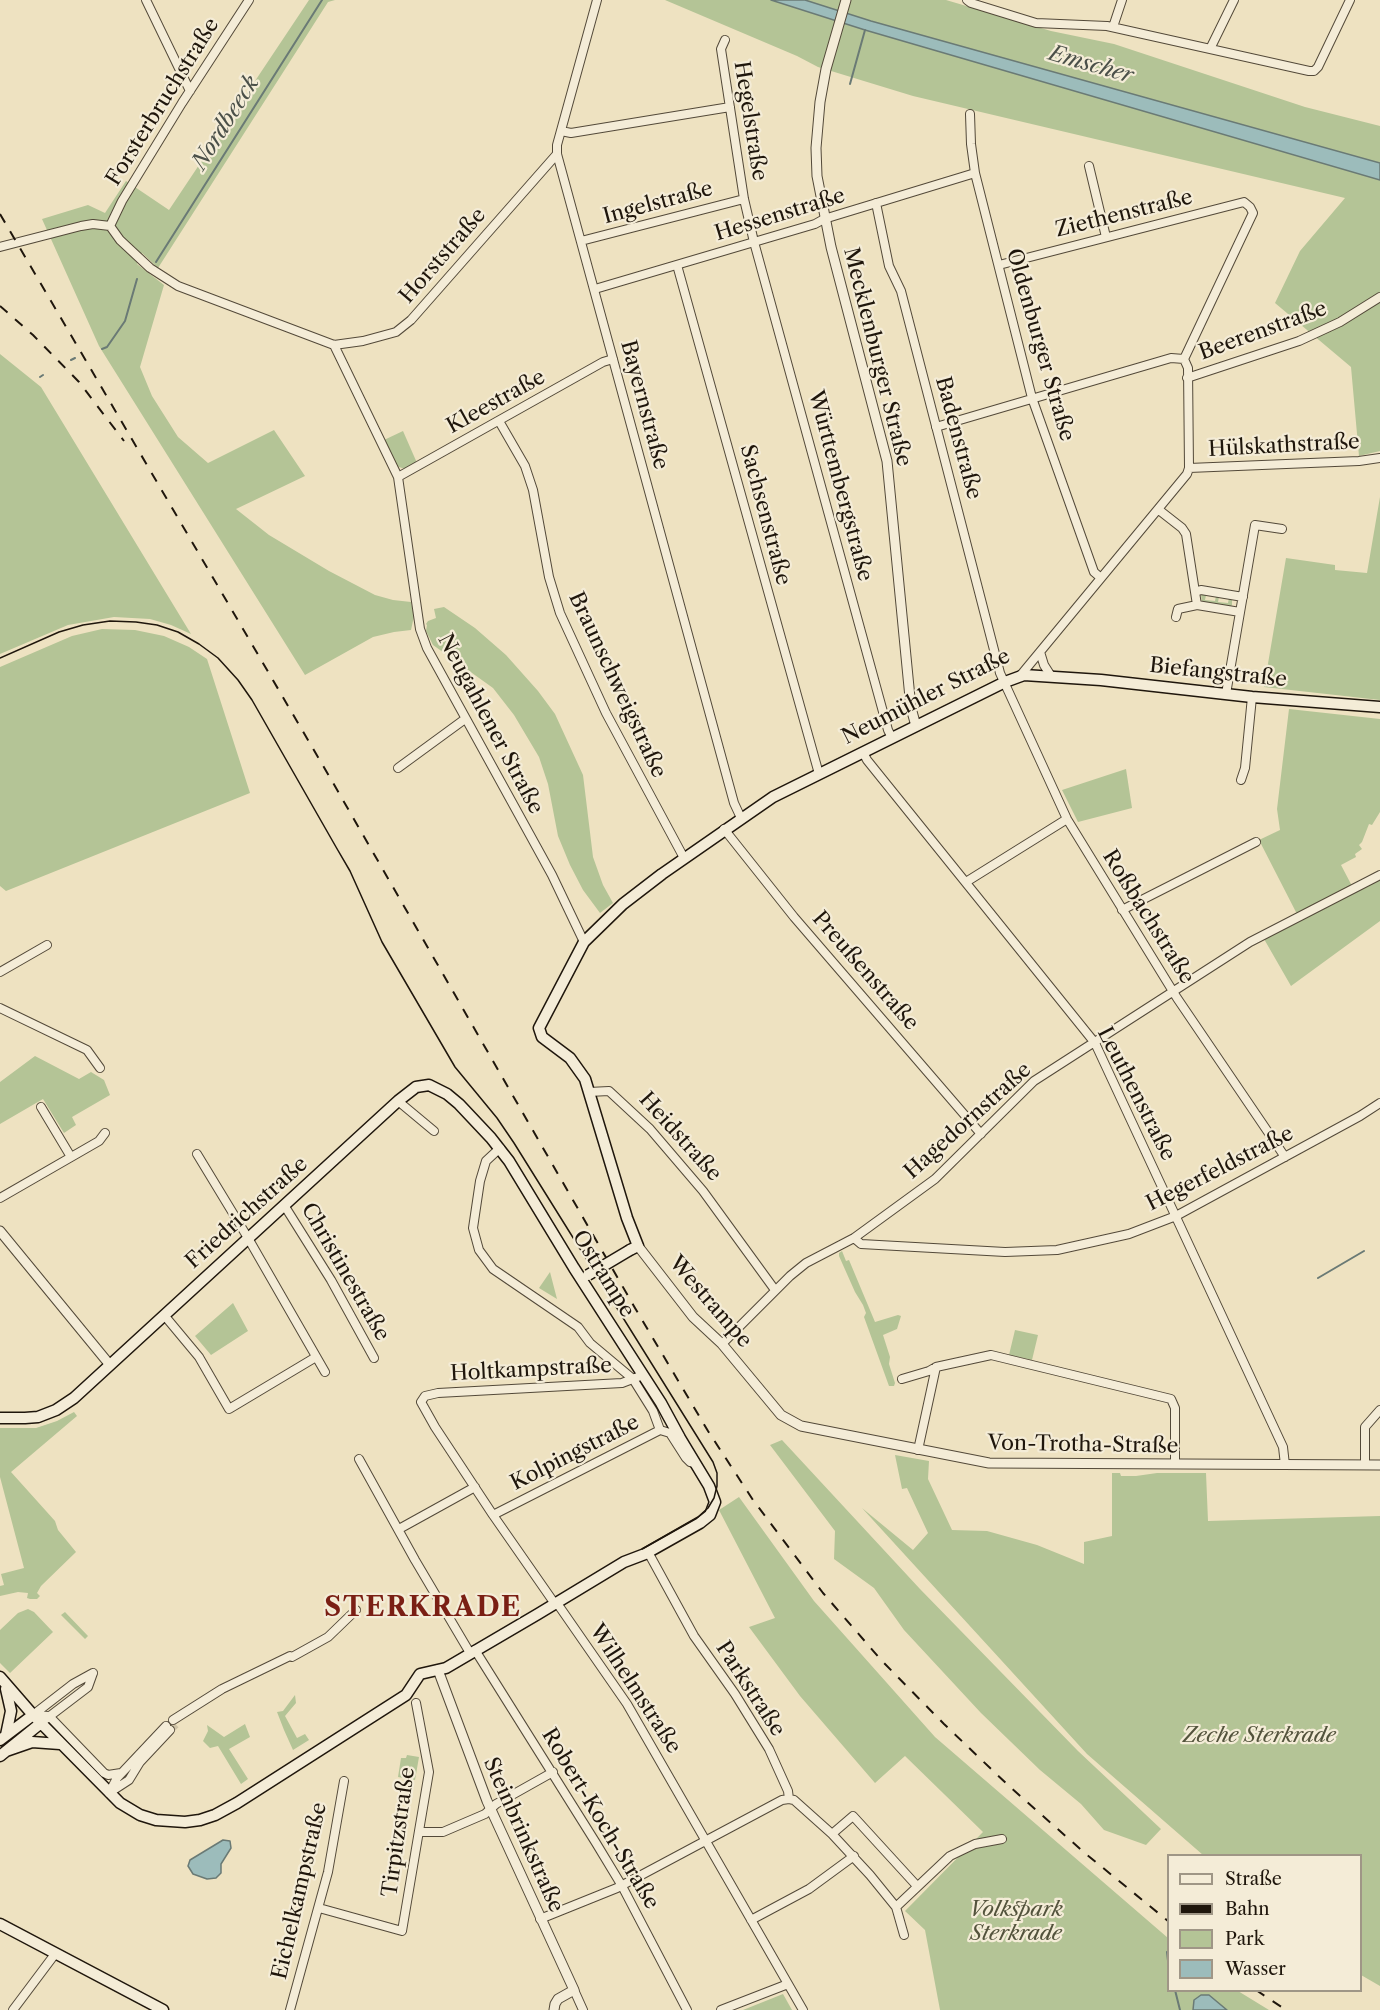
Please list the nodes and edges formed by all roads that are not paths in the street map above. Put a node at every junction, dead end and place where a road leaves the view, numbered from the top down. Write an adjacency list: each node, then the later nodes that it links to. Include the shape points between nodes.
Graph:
1 (146, 0): 12 (street)
2 (249, 0): 12 (street, Forsterbruchstraße)
3 (597, 0): 15 (street, Bayernstraße)
4 (846, 0): 21 (street, Mecklenburger Straße, via 820,102 816,138)
5 (1122, 0): 9 (street)
6 (1234, 0): 11 (street)
7 (1350, 0): 11 (street, via 1314,71)
8 (969, 2): 9 (street, via 1036,23)
9 (1113, 27): 11 (street)
10 (724, 40): 13 (street, Hegelstraße, via 721,49)
11 (1210, 49)
12 (190, 91): 22 (street, Forsterbruchstraße)
13 (730, 107): 15 (street, via 571,133); 19 (street, Hegelstraße)
14 (970, 114): 18 (street, Oldenburger Straße)
15 (561, 131): 16 (street, Bayernstraße)
16 (557, 154): 24 (street, Bayernstraße); 31 (street, Horststraße, via 404,327 379,337)
17 (1089, 166): 23 (street)
18 (975, 173): 20 (street, Hessenstraße); 28 (street, Oldenburger Straße)
19 (744, 199): 24 (street, Ingelstraße); 25 (street, Hegelstraße)
20 (876, 203): 21 (street, Hessenstraße); 37 (street, Badenstraße, via 889,266 901,291)
21 (824, 219): 25 (street, Hessenstraße); 57 (street, Mecklenburger Straße, via 887,461 911,708)
22 (110, 226): 26 (street, via 81,226); 31 (street, via 150,268 178,286)
23 (1106, 237): 28 (street, Ziethenstraße); 33 (street, Ziethenstraße, via 1244,202 1250,207 1253,213)
24 (581, 241): 29 (street, Bayernstraße)
25 (754, 242): 27 (street, Hessenstraße); 58 (street, Württembergstraße)
26 (0, 247)
27 (677, 265): 29 (street, Hessenstraße); 61 (street, Sachsenstraße)
28 (999, 266): 35 (street, Oldenburger Straße)
29 (595, 289): 32 (street, Bayernstraße)
30 (1380, 297): 34 (street, Beerenstraße, via 1340,322 1299,340)
31 (334, 345): 40 (street, Neugahlener Straße)
32 (613, 359): 36 (street, Kleestraße); 63 (street, Bayernstraße)
33 (1184, 359): 34 (street); 35 (street, via 1172,358)
34 (1188, 378): 39 (street)
35 (1032, 398): 37 (street); 43 (street, Oldenburger Straße, via 1094,572)
36 (499, 421): 40 (street, Kleestraße); 67 (street, Braunschweigstraße, via 525,466 533,490 549,577 560,613 606,712)
37 (936, 427): 52 (street, Badenstraße)
38 (1380, 458): 39 (street, Hülskathstraße)
39 (1189, 468): 41 (street, Neumühler Straße)
40 (398, 477): 56 (street, Neugahlener Straße, via 420,629)
41 (1158, 510): 43 (street, Neumühler Straße); 44 (street, via 1186,534)
42 (1282, 529): 45 (street, via 1255,525)
43 (1101, 578): 49 (street, Neumühler Straße)
44 (1195, 591): 45 (street); 46 (street)
45 (1243, 597): 47 (street)
46 (1197, 604): 47 (street); 48 (street, via 1178,609)
47 (1240, 612): 53 (street)
48 (1176, 617)
49 (1040, 652): 50 (street); 51 (street, Neumühler Straße)
50 (1051, 676): 51 (main road, Biefangstraße); 53 (main road, Biefangstraße)
51 (1019, 677): 52 (main road, Neumühler Straße)
52 (1005, 682): 57 (main road, Neumühler Straße); 64 (street, Roßbachstraße)
53 (1226, 694): 54 (main road, Biefangstraße)
54 (1252, 697): 55 (main road, Biefangstraße); 62 (street)
55 (1380, 707)
56 (465, 719): 60 (street); 71 (street, Neugahlener Straße, via 552,875)
57 (916, 726): 58 (main road, Neumühler Straße)
58 (892, 738): 59 (main road, Neumühler Straße)
59 (863, 752): 61 (main road, Neumühler Straße); 69 (street, Leuthenstraße)
60 (398, 768)
61 (819, 774): 63 (main road, Neumühler Straße)
62 (1241, 780)
63 (741, 818): 65 (main road, Neumühler Straße)
64 (1067, 819): 69 (street); 70 (street, Roßbachstraße)
65 (724, 830): 67 (main road, Neumühler Straße); 85 (street, Preußenstraße)
66 (1256, 842): 70 (street)
67 (684, 858): 71 (main road, Neumühler Straße, via 623,904)
68 (1380, 875): 74 (street, Hagedornstraße, via 1251,942)
69 (966, 882): 76 (street, Leuthenstraße)
70 (1122, 910): 74 (street, Roßbachstraße)
71 (584, 942): 79 (main road, Neumühler Straße, via 540,1026 541,1035 574,1062)
72 (47, 945): 73 (street)
73 (0, 972)
74 (1173, 991): 76 (street, Hagedornstraße); 89 (street, Roßbachstraße)
75 (0, 1008): 77 (street, via 87,1050)
76 (1095, 1043): 85 (street, Hagedornstraße, via 1034,1081); 92 (street, Leuthenstraße)
77 (100, 1068)
78 (411, 1090): 80 (main road, Friedrichstraße); 86 (main road, Ostrampe, via 433,1086 450,1096)
79 (589, 1092): 96 (main road, Westrampe); 98 (street, Heidstraße, via 609,1091 650,1129 703,1191)
80 (398, 1101): 83 (street); 91 (main road, Friedrichstraße)
81 (1380, 1103): 89 (street, Hegerfeldstraße)
82 (41, 1107): 88 (street)
83 (435, 1131)
84 (105, 1133): 88 (street, via 99,1141)
85 (981, 1134): 95 (street, Hagedornstraße, via 935,1179)
86 (500, 1148): 97 (main road, Ostrampe, via 574,1268); 106 (street, via 486,1161 480,1180 473,1228 479,1250 493,1269 578,1327 590,1343)
87 (197, 1154): 94 (street)
88 (71, 1157): 90 (street)
89 (1285, 1157): 92 (street, Hegerfeldstraße)
90 (0, 1198)
91 (284, 1205): 94 (main road, Friedrichstraße); 102 (street, Christinestraße)
92 (1176, 1216): 95 (street, Hegerfeldstraße, via 1129,1234 1057,1250 1005,1252 861,1244); 117 (street, Leuthenstraße, via 1283,1447)
93 (0, 1231): 103 (street)
94 (248, 1238): 99 (main road, Friedrichstraße); 101 (street)
95 (854, 1238): 98 (street, Hagedornstraße, via 806,1263)
96 (634, 1248): 97 (main road, bridge); 100 (street, Westrampe, via 689,1313)
97 (585, 1277): 106 (main road, Ostrampe)
98 (776, 1290): 100 (street, Hagedornstraße)
99 (164, 1315): 101 (street, via 199,1357 229,1409); 103 (main road, Friedrichstraße)
100 (722, 1344): 111 (street, Westrampe)
101 (316, 1357): 105 (street)
102 (374, 1358)
103 (110, 1365): 110 (main road, Friedrichstraße, via 56,1410 31,1418)
104 (936, 1367): 107 (street); 113 (street); 116 (street, via 996,1355 1171,1399 1175,1408)
105 (326, 1372)
106 (638, 1377): 108 (street, Holtkampstraße, via 616,1383 438,1393); 112 (street, Ostrampe); 115 (main road, Ostrampe)
107 (902, 1379)
108 (421, 1400): 120 (street, Wilhelmstraße)
109 (1380, 1410): 118 (street, via 1365,1426)
110 (0, 1418)
111 (791, 1421): 113 (street, Von-Trotha-Straße)
112 (660, 1430): 115 (street, Kolpingstraße, via 670,1433 686,1458); 121 (street, Kolpingstraße)
113 (918, 1450): 116 (street, Von-Trotha-Straße, via 989,1463)
114 (359, 1459): 122 (street, Robert-Koch-Straße)
115 (695, 1463): 123 (main road, Ostrampe, via 711,1490 713,1509 708,1518)
116 (1175, 1464): 117 (street, Von-Trotha-Straße)
117 (1285, 1464): 118 (street, Von-Trotha-Straße)
118 (1365, 1465): 119 (street, Von-Trotha-Straße)
119 (1380, 1465)
120 (475, 1486): 121 (street, Wilhelmstraße); 122 (street)
121 (493, 1515): 124 (street, Wilhelmstraße)
122 (399, 1529): 126 (street, Robert-Koch-Straße)
123 (648, 1552): 124 (main road); 139 (street, Parkstraße, via 694,1636 769,1749)
124 (555, 1604): 126 (main road); 144 (street, Wilhelmstraße, via 627,1704)
125 (356, 1610): 131 (street, via 328,1637 222,1689)
126 (473, 1652): 127 (main road); 135 (street, Robert-Koch-Straße)
127 (438, 1671): 138 (main road, via 420,1674 406,1695 214,1815 189,1822 156,1820 133,1811); 140 (street, Steinbrinkstraße)
128 (3, 1680): 130 (main road); 132 (main road, via 11,1711)
129 (416, 1703): 141 (street, Tirpitzstraße, via 429,1769)
130 (41, 1718): 130 (street, via 88,1687 93,1673 73,1684); 132 (main road); 133 (main road); 134 (main road); 136 (street, via 104,1773)
131 (175, 1721)
132 (3, 1738)
133 (60, 1744): 134 (main road, via 32,1742); 138 (main road)
134 (3, 1754)
135 (553, 1772): 140 (street); 146 (street, Robert-Koch-Straße)
136 (117, 1774): 138 (street); 138 (street, via 168,1728 129,1780)
137 (344, 1781): 149 (street, Eichelkampstraße)
138 (109, 1793)
139 (789, 1799): 142 (street); 144 (street)
140 (491, 1810): 141 (street, via 443,1832); 150 (street, Steinbrinkstraße)
141 (419, 1832): 149 (street, Tirpitzstraße, via 402,1931)
142 (832, 1834): 145 (street); 147 (street, via 853,1816)
143 (1002, 1839): 147 (street, via 959,1850)
144 (706, 1840): 146 (street); 151 (street, Wilhelmstraße)
145 (854, 1856): 148 (street); 151 (street, via 808,1889)
146 (622, 1886): 150 (street); 162 (street, Robert-Koch-Straße)
147 (917, 1886): 148 (street)
148 (896, 1907): 153 (street)
149 (320, 1908): 159 (street, Eichelkampstraße)
150 (540, 1919): 156 (street, Steinbrinkstraße)
151 (751, 1920): 155 (street, Wilhelmstraße)
152 (0, 1924): 154 (main road)
153 (904, 1935)
154 (55, 1954): 157 (street); 158 (main road)
155 (788, 1984): 163 (street); 164 (street, Wilhelmstraße)
156 (574, 1990): 160 (street, via 558,1999); 161 (street, Steinbrinkstraße)
157 (13, 2010)
158 (160, 2010)
159 (290, 2010)
160 (554, 2010)
161 (583, 2010)
162 (687, 2010)
163 (721, 2010)
164 (803, 2010)

